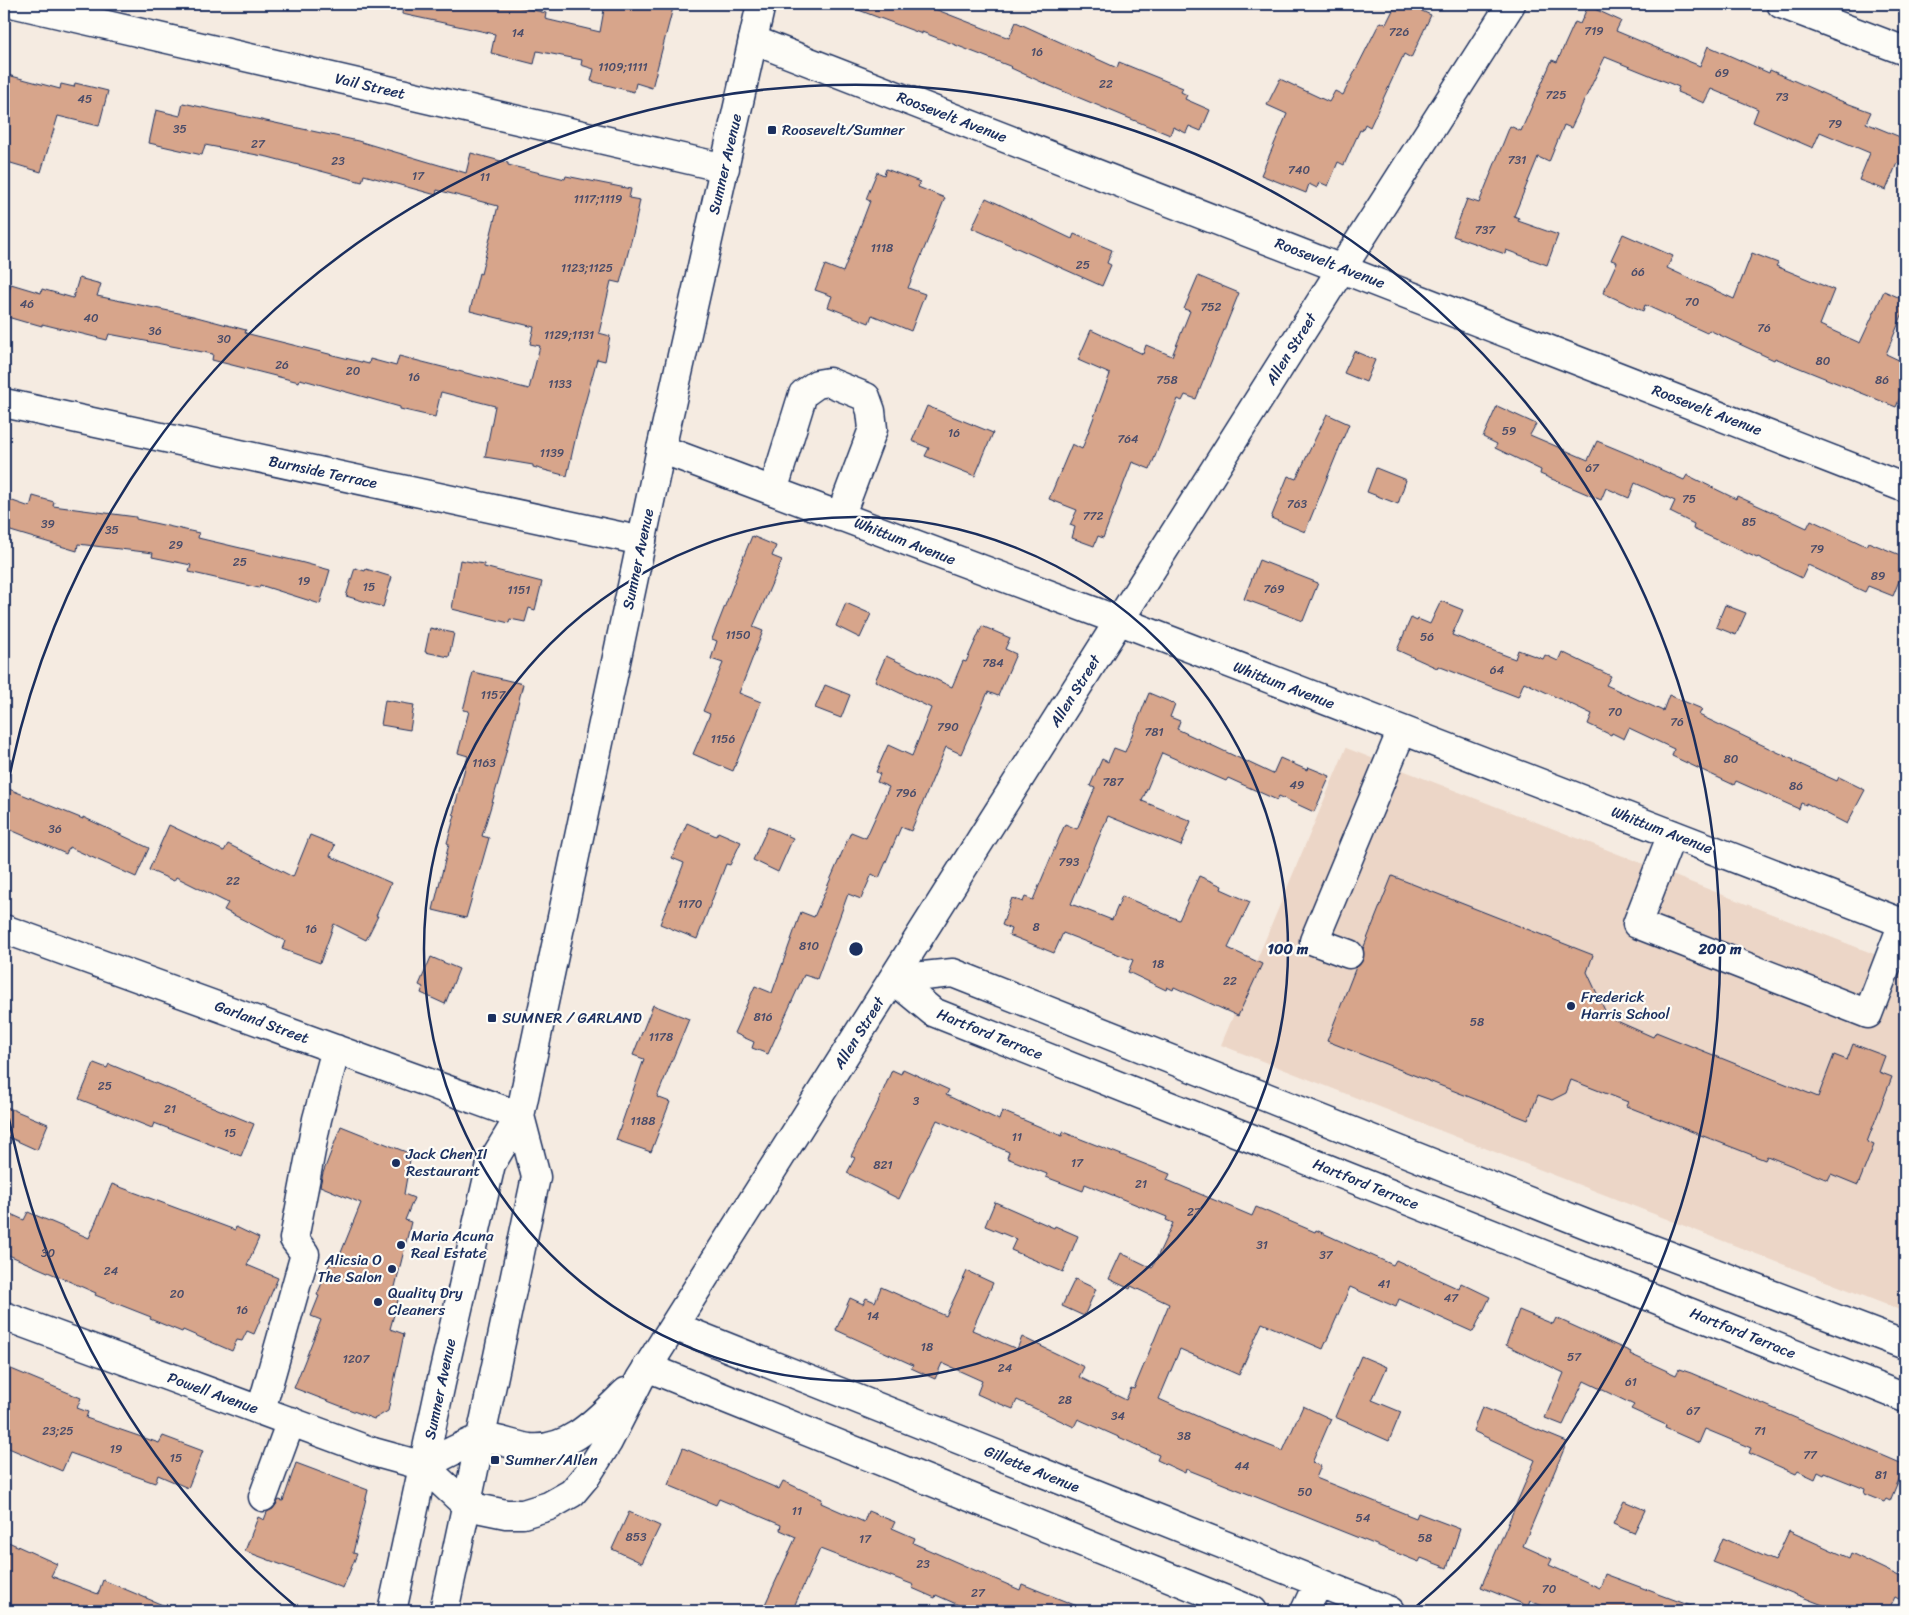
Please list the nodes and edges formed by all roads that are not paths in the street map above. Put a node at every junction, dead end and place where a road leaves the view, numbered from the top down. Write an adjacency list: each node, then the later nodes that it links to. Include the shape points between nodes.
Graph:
1 (16, 4): 7 (street, Vail Street)
2 (761, 4): 5 (street, Sumner Avenue)
3 (1511, 4): 8 (street, Allen Street)
4 (1781, 4): 6 (street)
5 (753, 40): 7 (street, Sumner Avenue); 8 (street, Roosevelt Avenue)
6 (1905, 51)
7 (724, 168): 10 (street, Sumner Avenue)
8 (1342, 268): 11 (street, Roosevelt Avenue); 15 (street, Allen Street)
9 (4, 403): 14 (street, Burnside Terrace)
10 (661, 449): 12 (street, Whittum Avenue); 14 (street, Sumner Avenue)
11 (1905, 488)
12 (773, 491): 13 (street, Whittum Avenue); 13 (street, via 803,394 817,384 828,382 866,397 873,428)
13 (840, 516): 15 (street, Whittum Avenue)
14 (642, 541): 23 (street, Sumner Avenue)
15 (1120, 621): 16 (street, Whittum Avenue); 21 (street, Allen Street)
16 (1402, 730): 17 (street, Whittum Avenue); 20 (street, via 1314,940)
17 (1672, 834): 18 (street, Whittum Avenue); 18 (street, via 1637,924 1868,1014)
18 (1904, 924)
19 (4, 929): 22 (street, Garland Street)
20 (1349, 954)
21 (893, 978): 25 (street, Allen Street); 26 (street, via 953,973 1591,1226); 28 (street, Hartford Terrace, via 933,1012)
22 (336, 1049): 23 (street, Garland Street); 29 (street, via 317,1119 294,1239 305,1254)
23 (520, 1116): 31 (street, Sumner Avenue, via 536,1177); 32 (street, Sumner Avenue, via 491,1164)
24 (4, 1316): 29 (street, Powell Avenue)
25 (674, 1326): 27 (street, Allen Street); 35 (street, Gillette Avenue)
26 (1905, 1345)
27 (644, 1373): 31 (street, Allen Street, via 586,1430 564,1442 536,1448); 34 (street, Allen Street, via 608,1442 588,1475 572,1493 549,1506 523,1514); 38 (street)
28 (1905, 1398)
29 (261, 1410): 30 (street, Powell Avenue)
30 (291, 1421): 32 (street, Powell Avenue, via 373,1452); 33 (street)
31 (482, 1438): 32 (street); 34 (street, Sumner Avenue)
32 (424, 1466): 34 (street); 36 (street, Sumner Avenue)
33 (263, 1497)
34 (467, 1506): 37 (street, Sumner Avenue)
35 (1318, 1583): 39 (street); 40 (street, Gillette Avenue)
36 (392, 1611)
37 (444, 1611)
38 (1253, 1611)
39 (1305, 1611)
40 (1390, 1611)

